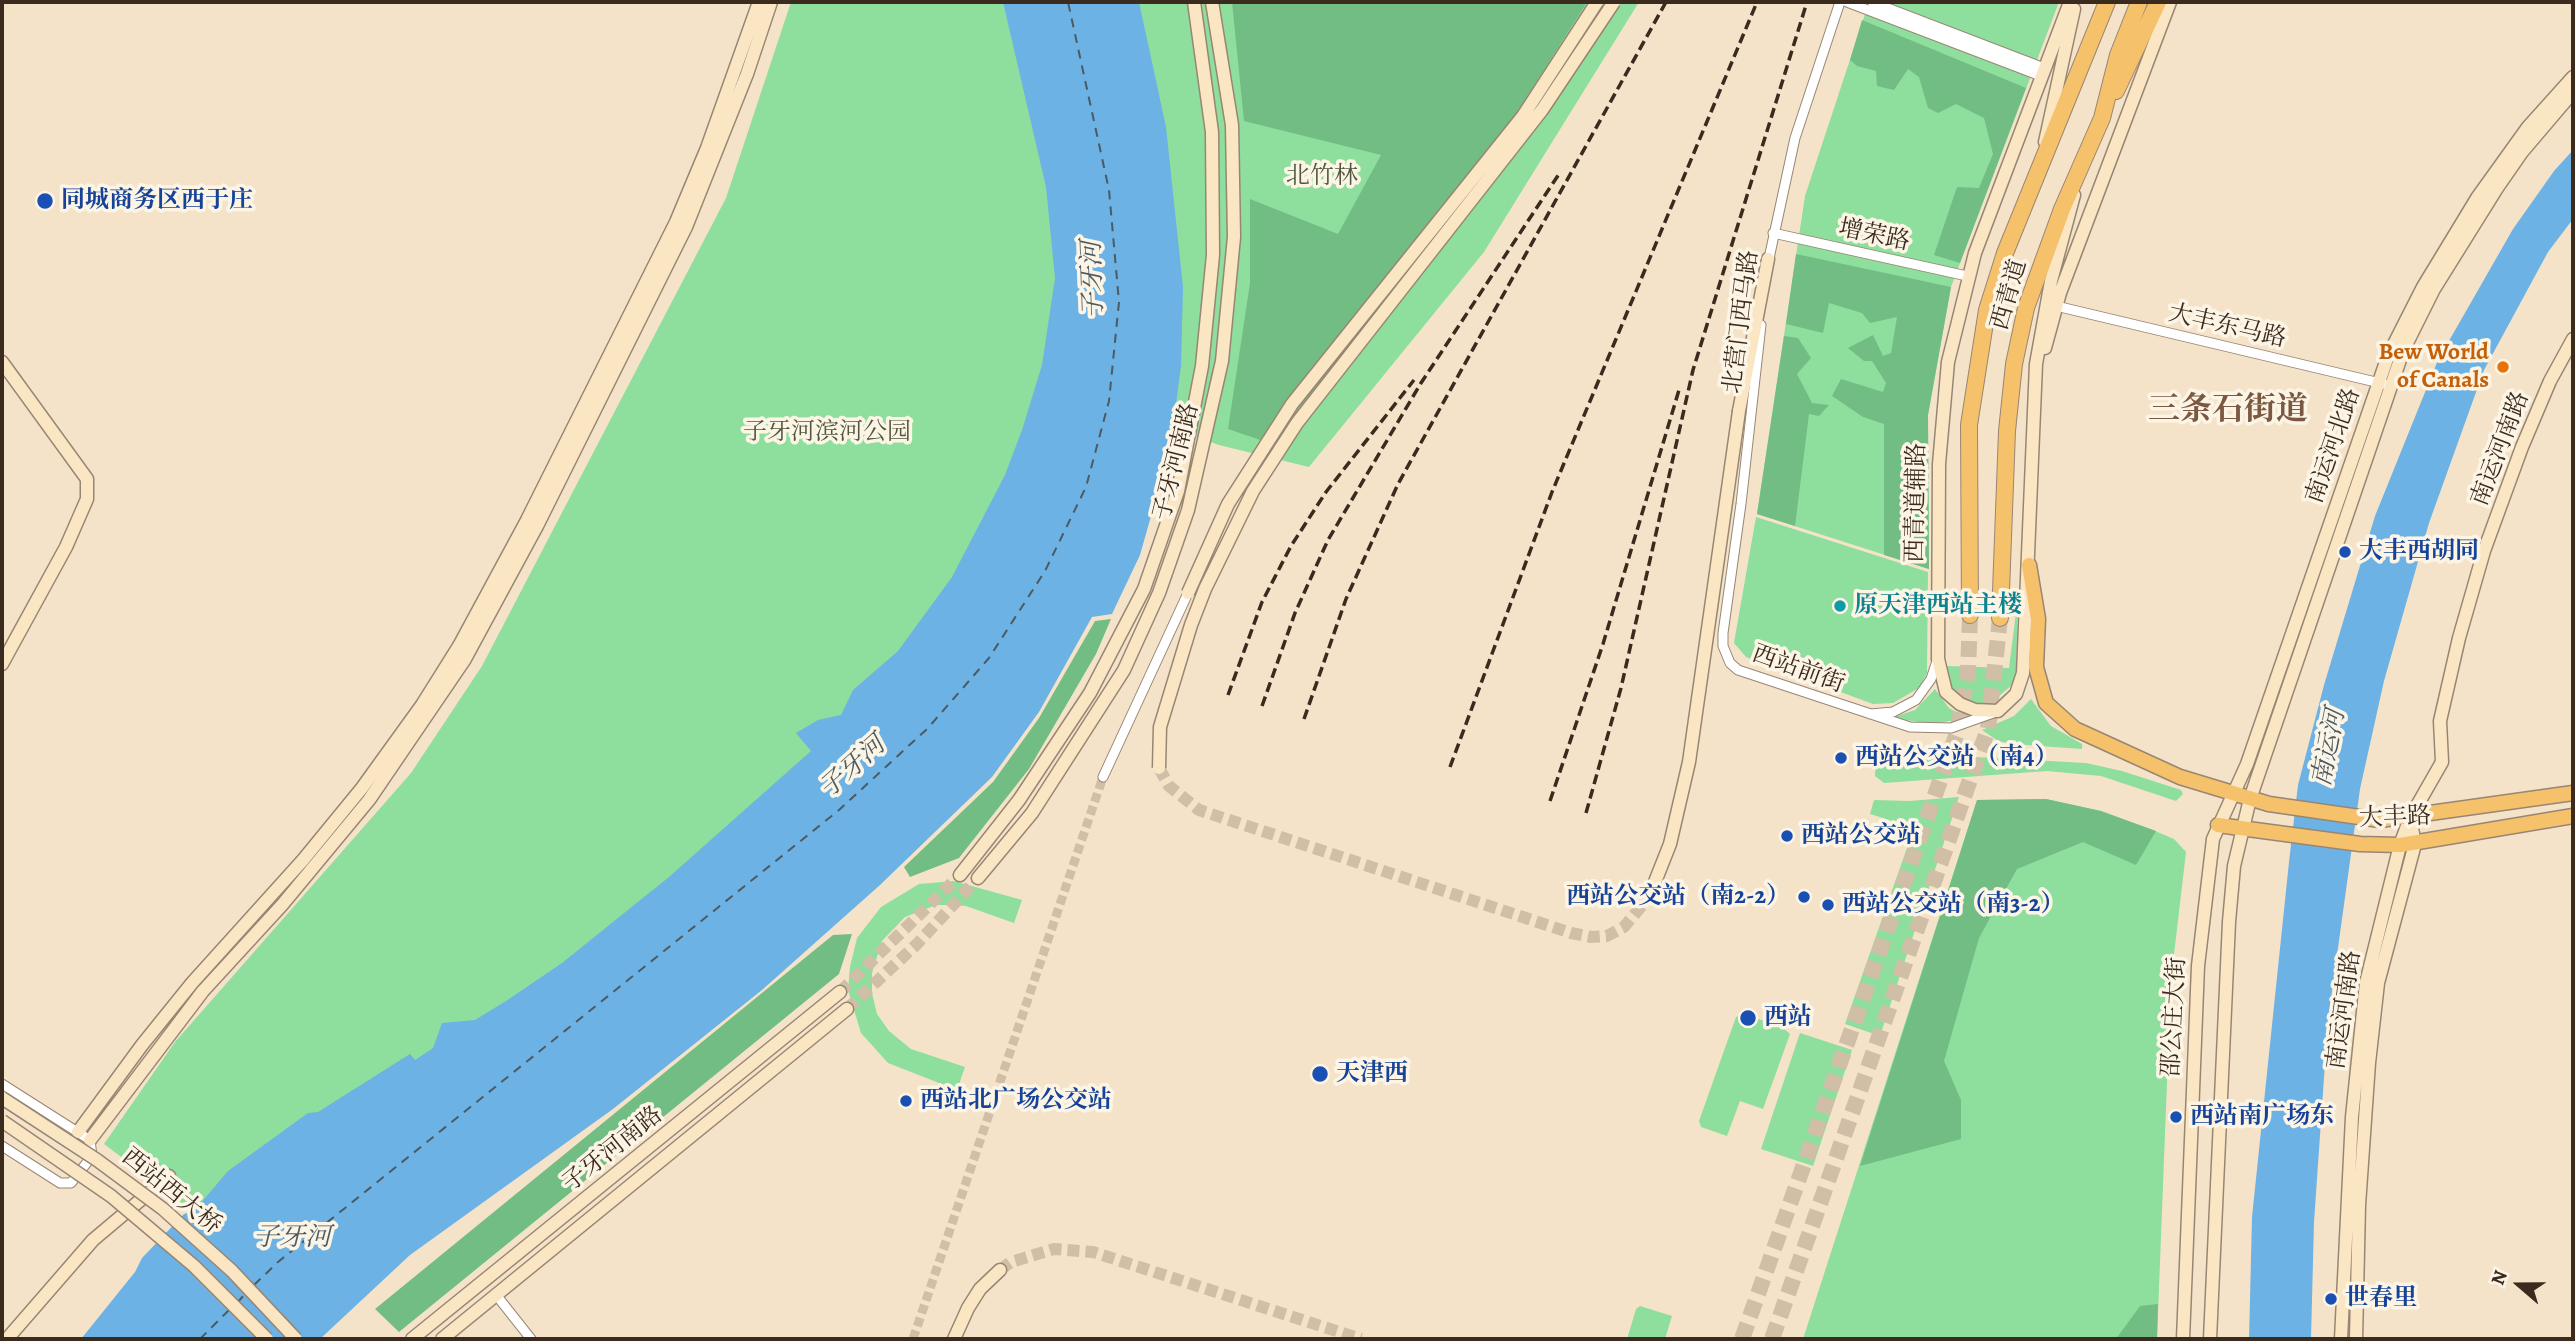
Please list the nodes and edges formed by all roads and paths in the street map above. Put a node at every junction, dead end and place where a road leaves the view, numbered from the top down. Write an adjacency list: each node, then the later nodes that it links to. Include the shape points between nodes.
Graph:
1 (759, 2): 59 (street, via 676,222 527,520 458,646 362,788 159,1024)
2 (771, 2): 60 (street, via 686,227 537,526 465,659 369,800 282,905 203,990)
3 (1194, 2): 51 (street, 子牙河南路, via 1212,132 1213,255 1202,366 1178,491 1144,589 1090,693 1019,800)
4 (1212, 2): 52 (street, 子牙河南路, via 1232,125 1234,237 1222,361 1191,499 1159,593 1124,670 1032,813)
5 (1597, 2): 33 (street, bridge, via 1522,116 1292,404 1228,504)
6 (1614, 2): 41 (street, bridge, via 1542,110 1297,423 1253,491 1191,625 1160,727)
7 (1840, 2): 24 (street, 北营门西马路, via 1798,125)
8 (1847, 2): 17 (street)
9 (1872, 2): 17 (street)
10 (2070, 2): 17 (street, 西青道辅路)
11 (2076, 2): 23 (street)
12 (2095, 2): 20 (highway)
13 (2107, 2): 20 (highway, 西青道)
14 (2139, 2): 21 (highway, 西青道, via 2118,55)
15 (2158, 2): 21 (highway)
16 (2170, 2): 27 (street)
17 (2043, 72): 26 (street, 西青道辅路)
18 (2573, 77): 30 (street, 南运河北路, via 2528,127 2477,198 2413,306)
19 (2573, 92): 30 (street, 南运河北路, via 2522,152 2469,230)
20 (2069, 94): 23 (highway, 西青道)
21 (2102, 118): 22 (highway, 西青道)
22 (2082, 165): 31 (street, via 2040,330); 35 (highway, 西青道, via 2026,308 2014,363)
23 (2038, 170): 34 (highway, 西青道, via 1987,310 1976,366 1969,425)
24 (1773, 233): 25 (street, 北营门西马路); 26 (street, 增荣路)
25 (1768, 259): 36 (street, 北营门西马路, via 1723,633); 53 (street, bridge, via 1739,411 1689,762 1670,844)
26 (1967, 276): 37 (street, 西青道辅路, via 1942,415)
27 (2056, 306): 30 (street, 大丰东马路); 31 (street)
28 (2573, 339): 47 (street, 南运河南路, via 2522,447 2484,551 2440,721 2442,762)
29 (2, 362): 38 (street, via 87,479 87,499 66,547)
30 (2383, 384): 43 (street, 南运河北路, via 2247,764); 45 (street, 南运河北路)
31 (2034, 403): 32 (street)
32 (2029, 565): 39 (street, via 2023,673 2016,694); 43 (main road, via 2038,619 2036,667 2046,703 2075,729 2180,777)
33 (1188, 593): 42 (street)
34 (1970, 615)
35 (2000, 618)
36 (1725, 654): 40 (street, 西站前街, via 1738,670)
37 (1938, 659): 39 (street, 西青道辅路, via 1942,683 1954,700 1975,710); 40 (street, via 1916,700 1893,712)
38 (2, 664)
39 (1998, 710): 40 (street, 西站前街, via 1976,722 1940,730)
40 (1865, 714)
41 (1159, 768)
42 (1103, 777)
43 (2232, 793): 45 (main road, 大丰路); 48 (street, 南运河北路)
44 (2573, 793): 47 (main road, 大丰路)
45 (2250, 799): 47 (main road, 大丰路, via 2364,819); 49 (street, 南运河北路)
46 (2573, 816): 50 (main road, 大丰路)
47 (2410, 818): 50 (street, 南运河南路)
48 (2218, 825): 49 (main road, 大丰路); 74 (street, 邵公庄大街, via 2208,856 2198,966)
49 (2242, 829): 50 (main road, 大丰路, via 2360,844); 75 (street, 邵公庄大街, via 2228,936)
50 (2407, 845): 76 (street, 南运河南路, via 2365,994 2352,1117); 77 (street, 南运河南路, via 2378,983 2359,1205)
51 (960, 875)
52 (978, 878)
53 (1649, 897)
54 (840, 992): 70 (street, 子牙河南路)
55 (847, 1009): 64 (street, 子牙河南路)
56 (2, 1084): 59 (street)
57 (2, 1098): 65 (street, 西站西大桥, bridge, via 163,1209)
58 (2, 1121): 67 (street, 西站西大桥, bridge, via 111,1196 194,1266)
59 (78, 1132): 60 (street)
60 (90, 1140): 61 (street, via 92,1156 71,1183 51,1179)
61 (2, 1146)
62 (169, 1176): 66 (street, via 93,1240)
63 (1000, 1270): 73 (street, via 980,1289)
64 (497, 1296): 71 (street, 子牙河南路); 72 (street)
65 (276, 1316): 68 (street, 西站西大桥, bridge); 69 (street, bridge)
66 (7, 1339)
67 (267, 1339)
68 (296, 1339)
69 (304, 1339)
70 (412, 1339)
71 (442, 1339)
72 (531, 1339)
73 (954, 1339)
74 (2183, 1339)
75 (2210, 1339)
76 (2341, 1339)
77 (2356, 1339)

